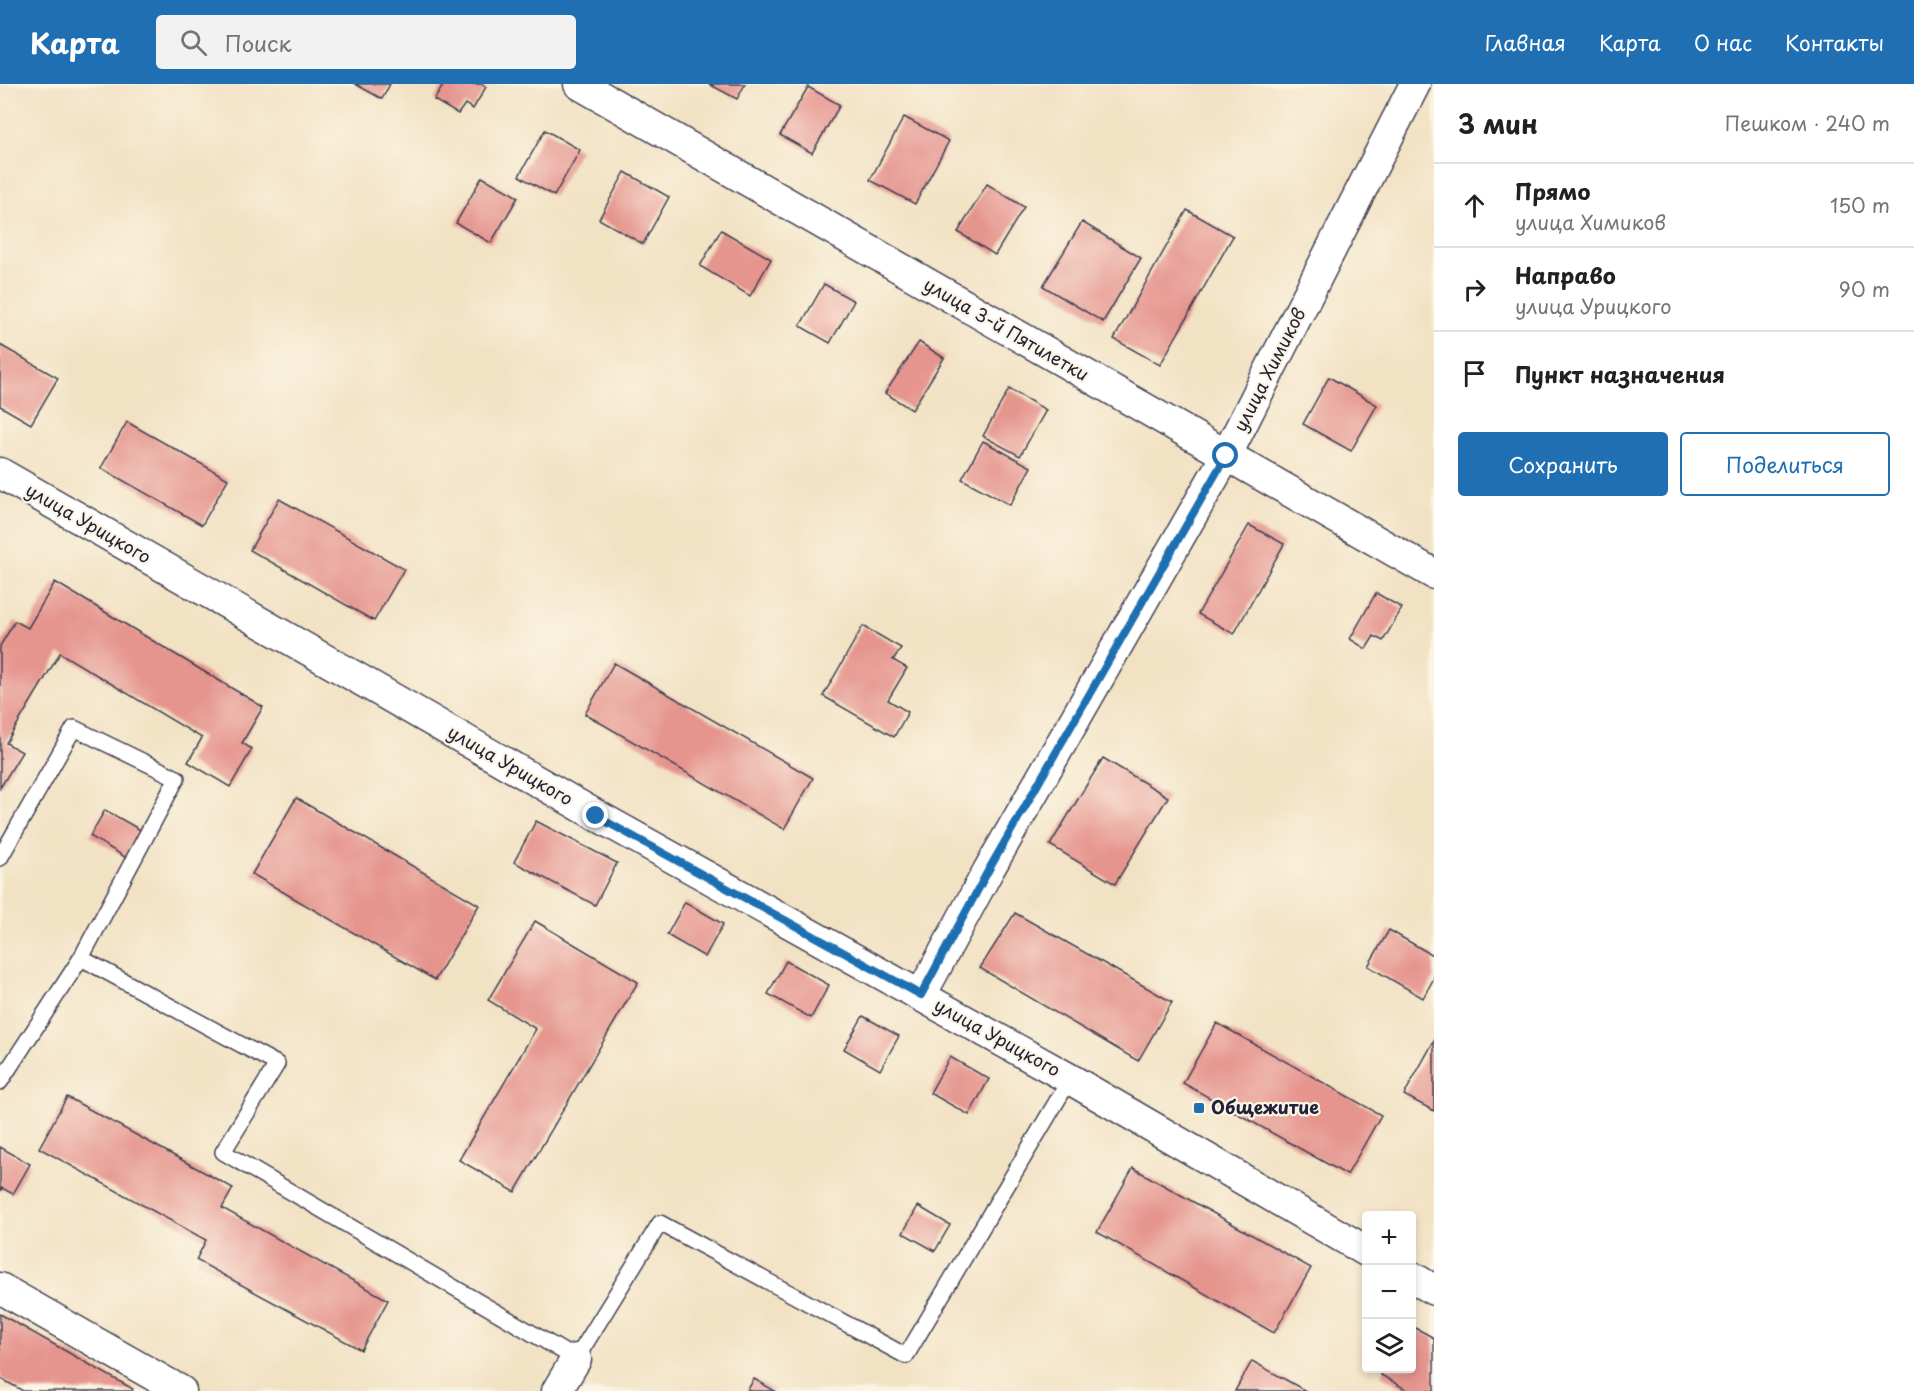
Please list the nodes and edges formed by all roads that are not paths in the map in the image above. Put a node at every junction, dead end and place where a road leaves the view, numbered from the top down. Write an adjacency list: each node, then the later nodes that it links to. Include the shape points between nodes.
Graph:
1 (579, 84): 3 (street, улица 3-й Пятилетки)
2 (1416, 84): 3 (street, улица Химиков)
3 (1226, 456): 5 (street, улица 3-й Пятилетки); 8 (street, улица Химиков)
4 (0, 473): 8 (street, улица Урицкого, via 596,816)
5 (1434, 574)
6 (0, 858): 7 (lane, via 74,728 177,778)
7 (81, 958): 10 (lane); 15 (lane, via 277,1065 223,1152)
8 (921, 995): 9 (street, улица Урицкого)
9 (1070, 1079): 11 (street, улица Урицкого); 15 (lane, via 906,1356 660,1223)
10 (0, 1082)
11 (1362, 1249)
12 (1416, 1279): 14 (street)
13 (0, 1288): 16 (street)
14 (1434, 1290)
15 (576, 1359): 17 (street)
16 (181, 1391)
17 (557, 1391)

